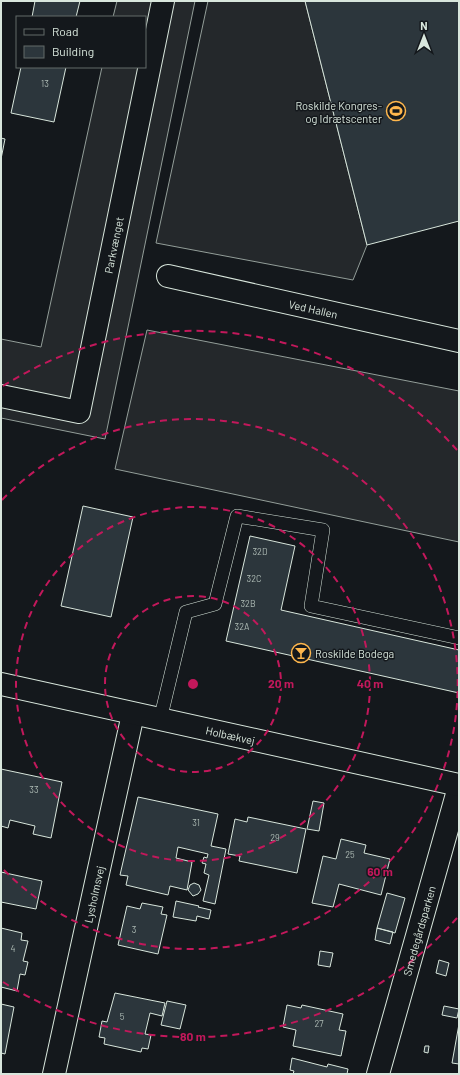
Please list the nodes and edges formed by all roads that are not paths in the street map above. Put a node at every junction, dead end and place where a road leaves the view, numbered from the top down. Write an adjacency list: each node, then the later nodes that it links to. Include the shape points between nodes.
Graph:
1 (163, 1): 4 (street, Parkvænget, via 79,412)
2 (168, 276): 3 (street, Ved Hallen)
3 (459, 341)
4 (1, 396)
5 (459, 638): 8 (lane, via 311,606 323,530 237,516 215,604 186,612)
6 (1, 684): 7 (street, Holbækvej)
7 (132, 714): 8 (street, Holbækvej); 10 (street, Lysholmsvej)
8 (160, 720): 9 (street, Holbækvej)
9 (459, 786): 11 (street, Smedegårdsparken)
10 (54, 1074)
11 (378, 1074)

